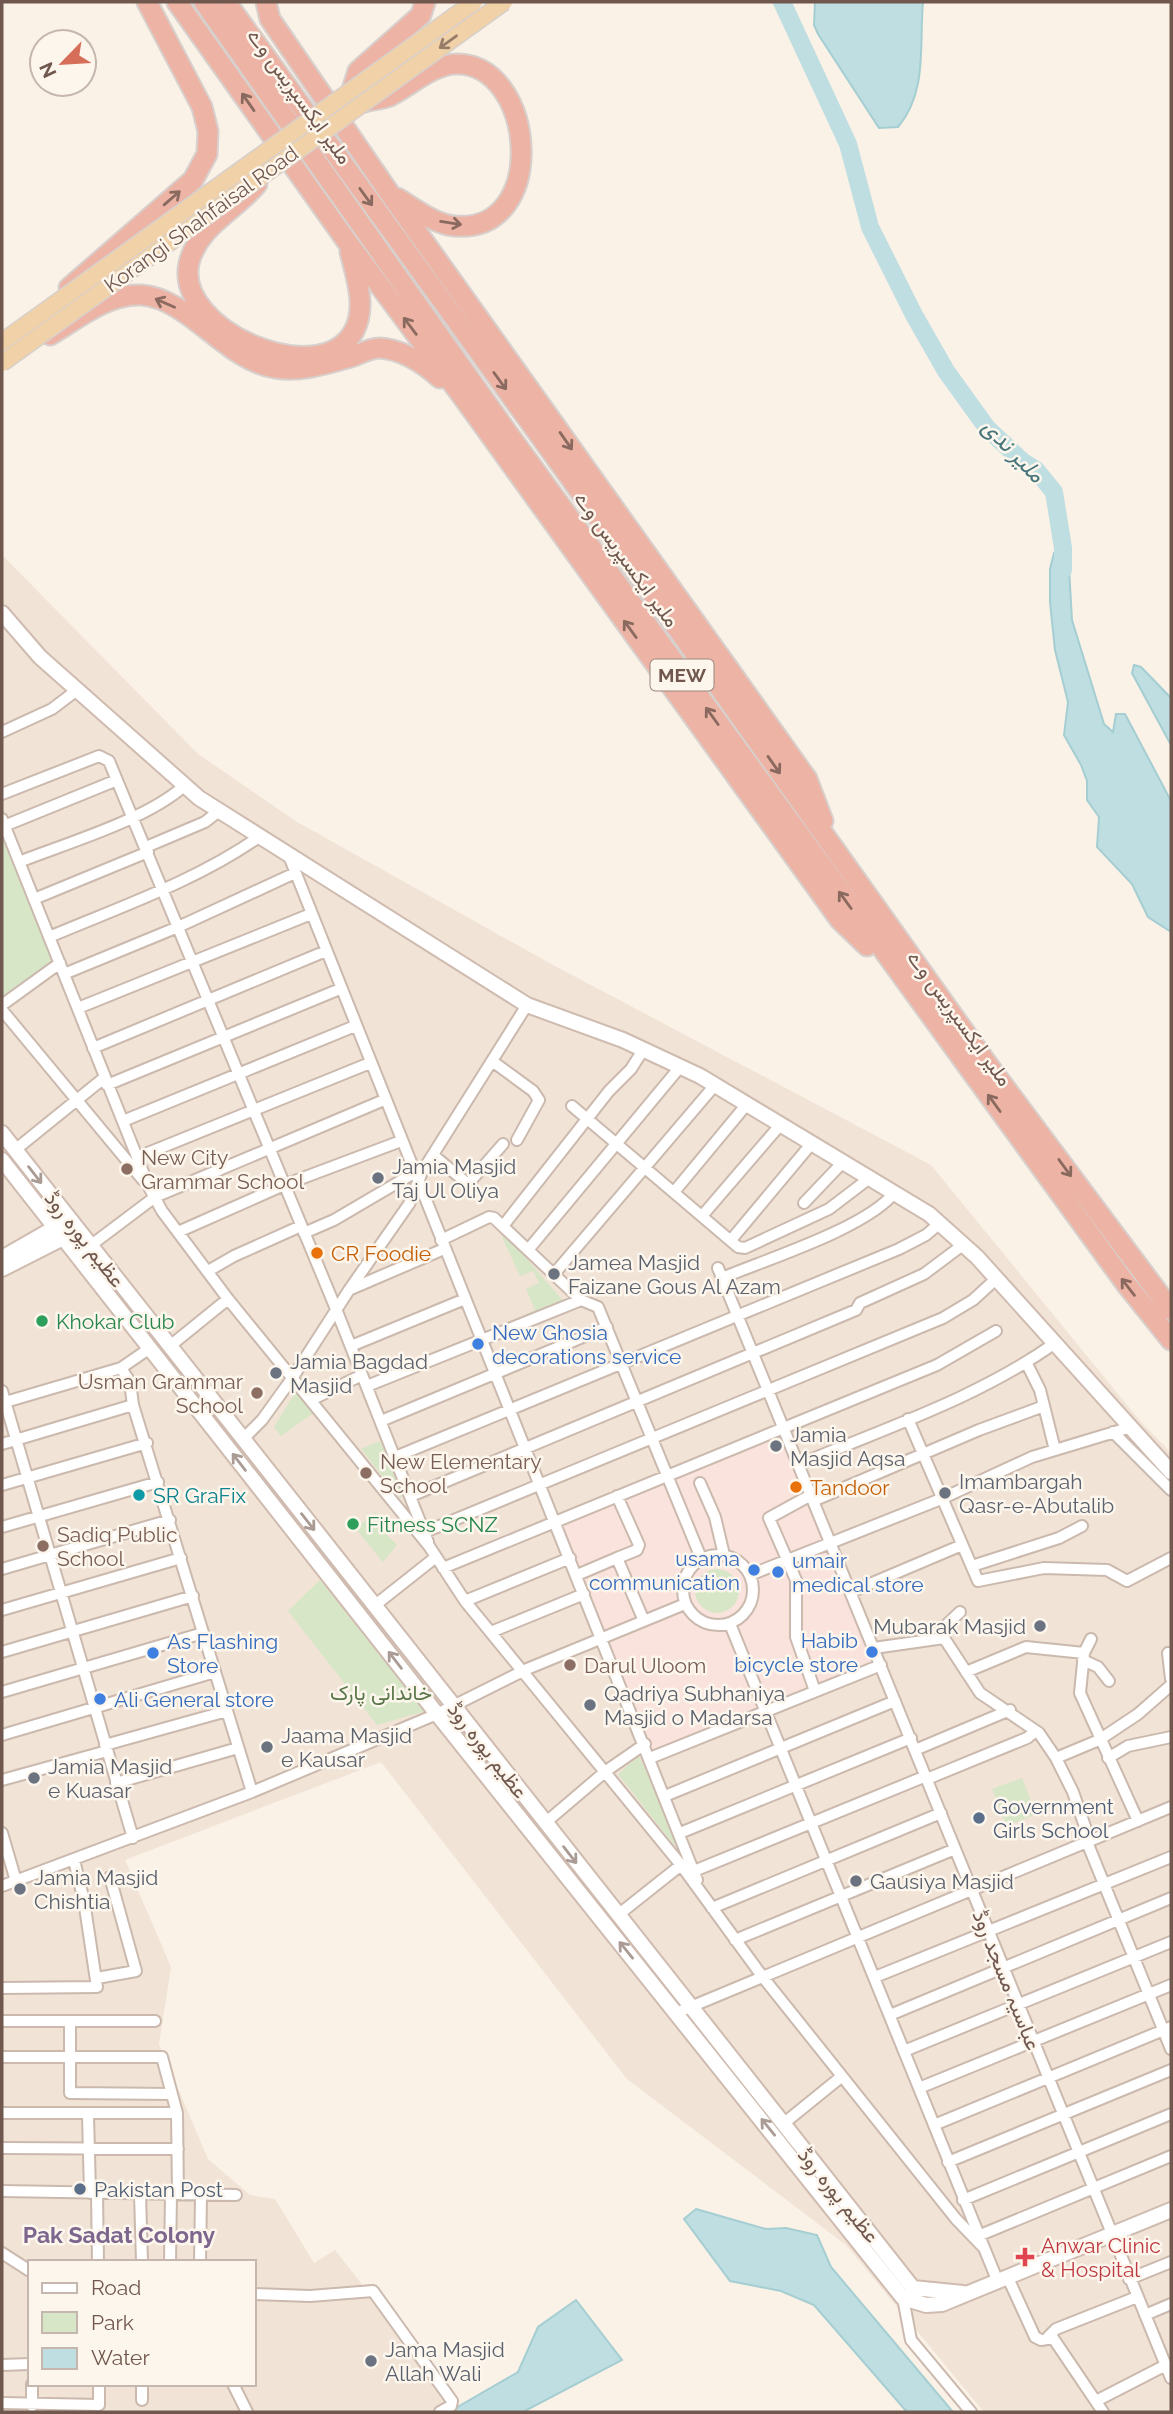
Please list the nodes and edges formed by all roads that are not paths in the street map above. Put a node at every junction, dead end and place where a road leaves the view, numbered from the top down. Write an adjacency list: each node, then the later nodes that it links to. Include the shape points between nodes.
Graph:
1 (147, 2): 14 (highway, one-way to 1, via 193,180 207,154 202,107)
2 (177, 2): 13 (highway, one-way to 2)
3 (204, 2): 43 (highway, ملیر ایکسپریس وے / MEW, one-way to 3, via 507,432)
4 (226, 2): 30 (highway, ملیر ایکسپریس وے / MEW, one-way to 30)
5 (258, 2): 9 (highway)
6 (425, 2): 10 (highway, via 421,15 358,71)
7 (474, 2): 10 (main road, Korangi Shahfaisal Road, bridge)
8 (504, 2): 10 (main road, Korangi Shahfaisal Road, one-way to 10, bridge)
9 (268, 10): 12 (highway)
10 (358, 96): 11 (main road, Korangi Shahfaisal Road, bridge); 12 (highway, one-way to 10, via 444,223 484,222 513,197 519,179 516,120 508,96 477,66 455,64 437,69 387,97); 14 (main road, Korangi Shahfaisal Road, bridge)
11 (269, 169): 13 (highway, via 247,196 214,223 196,245 189,265 188,282 200,308 215,325 281,356 318,355 337,347 354,332 359,312); 16 (main road, Korangi Shahfaisal Road, bridge)
12 (390, 194): 30 (highway, one-way to 30, via 807,779)
13 (348, 243): 17 (highway, one-way to 13)
14 (49, 309): 15 (main road, Korangi Shahfaisal Road, bridge)
15 (2, 342)
16 (2, 363): 17 (highway, one-way to 16, via 424,364 378,348 324,364 274,368 222,343 172,306 143,295 102,305)
17 (465, 400): 43 (highway, one-way to 17, via 840,920)
18 (2, 613): 19 (main road)
19 (7, 631): 20 (main road)
20 (77, 690): 21 (street, via 52,709); 23 (main road)
21 (2, 732)
22 (117, 780): 24 (street, via 109,761 99,756); 26 (street); 27 (street)
23 (184, 786): 25 (main road); 26 (street)
24 (2, 794)
25 (219, 811): 28 (main road); 29 (street)
26 (133, 816): 29 (street); 32 (street)
27 (3, 823): 32 (street)
28 (260, 837): 31 (main road); 34 (street)
29 (147, 849): 34 (street); 35 (street)
30 (835, 850): 109 (highway, ملیر ایکسپریس وے / MEW, one-way to 109)
31 (289, 856): 33 (street); 45 (main road)
32 (19, 862): 35 (street)
33 (295, 873): 36 (street); 37 (street)
34 (163, 889): 37 (street); 38 (street)
35 (34, 899): 38 (street)
36 (311, 914): 39 (street); 40 (street)
37 (178, 927): 40 (street); 41 (street)
38 (50, 937): 41 (street)
39 (326, 951): 42 (street); 44 (street)
40 (193, 962): 44 (street); 47 (street)
41 (62, 968): 46 (street); 47 (street)
42 (340, 989): 48 (street); 49 (street)
43 (912, 991): 114 (highway, ملیر ایکسپریس وے / MEW, one-way to 43)
44 (208, 999): 49 (street); 50 (street)
45 (527, 1005): 51 (main road); 52 (street)
46 (2, 1007): 58 (street)
47 (78, 1008): 50 (street)
48 (355, 1026): 53 (street); 55 (street)
49 (223, 1035): 55 (street); 56 (street)
50 (93, 1048): 56 (street)
51 (643, 1050): 54 (main road); 63 (street)
52 (492, 1061): 67 (street, via 539,1100); 74 (street)
53 (370, 1063): 59 (street); 62 (street)
54 (680, 1067): 57 (main road); 71 (street)
55 (239, 1074): 62 (street); 64 (street)
56 (106, 1081): 58 (street); 64 (street)
57 (715, 1085): 60 (main road); 78 (street)
58 (75, 1099): 73 (street); 82 (street)
59 (384, 1100): 68 (street); 72 (street)
60 (747, 1104): 65 (main road); 83 (street)
61 (572, 1106): 63 (street)
62 (253, 1110): 72 (street); 75 (street)
63 (587, 1119): 71 (street); 89 (street)
64 (123, 1121): 75 (street)
65 (781, 1124): 69 (main road); 86 (street)
66 (2, 1133): 73 (main road, عظیم پورہ روڈ)
67 (517, 1140)
68 (401, 1141): 79 (street); 81 (street)
69 (812, 1143): 77 (main road); 93 (street)
70 (503, 1144): 74 (street, via 469,1184)
71 (617, 1144): 78 (street); 97 (street)
72 (268, 1147): 81 (street); 82 (street)
73 (15, 1150): 87 (main road, عظیم پورہ روڈ, one-way to 87)
74 (433, 1155): 79 (street)
75 (138, 1157): 82 (street)
76 (2, 1160): 92 (main road, عظیم پورہ روڈ)
77 (844, 1161): 80 (main road); 85 (street)
78 (646, 1168): 83 (street); 102 (street)
79 (416, 1177): 90 (street, via 334,1220); 94 (street); 104 (street, via 409,1204)
80 (871, 1177): 84 (main road); 93 (street, via 843,1201 796,1226 745,1248)
81 (284, 1185): 90 (street); 91 (street)
82 (152, 1192): 91 (street); 96 (street)
83 (674, 1192): 86 (street)
84 (895, 1192): 88 (main road); 110 (street, عباسیہ مسجد روڈ, via 863,1220 720,1273)
85 (804, 1203)
86 (702, 1216): 93 (street)
87 (73, 1223): 92 (main road); 96 (main road, عظیم پورہ روڈ)
88 (940, 1223): 95 (main road); 110 (street, via 899,1249)
89 (503, 1226): 94 (street, via 489,1217); 97 (street)
90 (302, 1230): 101 (street); 108 (street)
91 (178, 1232): 101 (street)
92 (60, 1234): 98 (main road, عظیم پورہ روڈ); 99 (main road); 100 (main road)
93 (731, 1240)
94 (443, 1244): 104 (street); 106 (street)
95 (964, 1244): 103 (main road); 119 (street, via 924,1273 860,1303 856,1310)
96 (91, 1245): 98 (street); 116 (main road, عظیم پورہ روڈ)
97 (528, 1250): 102 (street)
98 (78, 1255): 118 (main road, عظیم پورہ روڈ)
99 (2, 1258)
100 (2, 1269)
101 (208, 1271): 105 (street)
102 (554, 1274): 107 (street)
103 (997, 1278): 115 (main road); 127 (street, via 943,1318)
104 (349, 1290): 108 (street)
105 (228, 1299): 116 (street); 125 (street)
106 (465, 1299): 113 (street); 117 (street)
107 (581, 1300): 111 (street, via 598,1307); 113 (street)
108 (336, 1309): 117 (street); 125 (street)
109 (1171, 1310)
110 (737, 1317): 119 (street, عباسیہ مسجد روڈ); 120 (street)
111 (607, 1327): 120 (street); 123 (street)
112 (996, 1331): 136 (street, via 937,1365)
113 (482, 1340): 123 (street); 126 (street)
114 (1171, 1340)
115 (1055, 1343): 121 (street); 137 (main road)
116 (170, 1346): 140 (main road, عظیم پورہ روڈ)
117 (351, 1346): 124 (street)
118 (150, 1348): 122 (street); 221 (main road, عظیم پورہ روڈ, one-way to 118)
119 (753, 1354): 127 (street, عباسیہ مسجد روڈ); 130 (street)
120 (623, 1364): 130 (street); 133 (street)
121 (1027, 1364): 132 (street); 134 (street)
122 (121, 1368): 128 (street); 131 (street, via 130,1382)
123 (496, 1373): 133 (street); 135 (street)
124 (362, 1375): 126 (street); 129 (street)
125 (293, 1377): 129 (street); 140 (street)
126 (367, 1386): 135 (street)
127 (768, 1391): 136 (street, عباسیہ مسجد روڈ); 139 (street)
128 (3, 1399): 141 (street)
129 (311, 1400): 169 (street)
130 (638, 1401): 139 (street); 144 (street)
131 (133, 1405): 141 (street); 142 (street)
132 (1044, 1406): 145 (street); 146 (street)
133 (510, 1411): 144 (street); 147 (street)
134 (908, 1419): 146 (street); 148 (street)
135 (381, 1420): 147 (street)
136 (783, 1428): 148 (street, عباسیہ مسجد روڈ); 150 (street)
137 (1128, 1428): 138 (street); 149 (main road)
138 (1113, 1432): 145 (street); 156 (street)
139 (653, 1438): 150 (street); 154 (street)
140 (243, 1439): 190 (main road, عظیم پورہ روڈ, one-way to 190)
141 (16, 1440): 143 (street); 151 (street)
142 (147, 1443): 151 (street); 152 (street)
143 (2, 1444)
144 (526, 1448): 154 (street); 157 (street)
145 (1055, 1450): 160 (street)
146 (923, 1455): 159 (street); 160 (street)
147 (396, 1457): 157 (street)
148 (798, 1465): 159 (street, عباسیہ مسجد روڈ)
149 (1171, 1472)
150 (668, 1475): 158 (street); 175 (street)
151 (26, 1478): 155 (street); 161 (street)
152 (158, 1482): 161 (street); 162 (street)
153 (700, 1483): 171 (street)
154 (540, 1484): 163 (street); 166 (street)
155 (2, 1485)
156 (1171, 1490)
157 (411, 1496): 166 (street)
158 (617, 1496): 163 (street); 174 (street, via 639,1545)
159 (812, 1498): 167 (street, عباسیہ مسجد روڈ); 178 (street, via 769,1518)
160 (941, 1499): 167 (street); 168 (street)
161 (38, 1516): 165 (street); 170 (street)
162 (170, 1520): 170 (street); 173 (street)
163 (556, 1521): 177 (street); 180 (street)
164 (1082, 1525): 179 (street, via 1059,1538)
165 (2, 1527)
166 (425, 1532): 169 (street)
167 (831, 1543): 178 (street); 184 (street, عباسیہ مسجد روڈ)
168 (962, 1545): 179 (street); 184 (street)
169 (429, 1546): 172 (street)
170 (49, 1555): 181 (street); 185 (street)
171 (724, 1555): 175 (street); 183 (street, via 734,1558)
172 (436, 1557): 180 (street); 190 (street)
173 (181, 1558): 185 (street); 187 (street)
174 (617, 1558): 182 (street); 193 (street)
175 (701, 1558): 189 (street, via 686,1573)
176 (1171, 1558): 179 (street, via 1127,1581 1107,1570 1044,1568 981,1582)
177 (570, 1559): 182 (street); 188 (street)
178 (789, 1559): 183 (street); 213 (street, via 798,1590 796,1637)
179 (972, 1566)
180 (443, 1568): 188 (street)
181 (2, 1569)
182 (577, 1575): 186 (street)
183 (750, 1575): 194 (street, via 753,1586 748,1609)
184 (851, 1592): 201 (street, عباسیہ مسجد روڈ)
185 (61, 1594): 191 (street); 195 (street)
186 (584, 1594): 196 (street); 198 (street)
187 (192, 1596): 195 (street); 197 (street)
188 (465, 1601): 196 (street)
189 (685, 1604): 193 (street); 194 (street, via 709,1624)
190 (374, 1605): 216 (main road, عظیم پورہ روڈ)
191 (2, 1610)
192 (960, 1612): 199 (street, via 942,1629)
193 (644, 1621): 198 (street)
194 (730, 1623): 218 (street)
195 (72, 1632): 202 (street); 206 (street)
196 (491, 1632): 208 (street)
197 (203, 1633): 206 (street); 207 (street)
198 (602, 1638): 208 (street); 227 (street)
199 (944, 1639): 201 (street); 209 (street)
200 (1091, 1639): 204 (street)
201 (874, 1648): 205 (street, عباسیہ مسجد روڈ)
202 (2, 1652)
203 (1168, 1653): 210 (street)
204 (1084, 1657): 209 (street, via 1026,1647); 211 (street); 226 (street, via 1080,1693)
205 (881, 1665): 213 (street); 215 (street, عباسیہ مسجد روڈ)
206 (83, 1669): 214 (street); 217 (street)
207 (215, 1672): 217 (street); 220 (street)
208 (521, 1672): 216 (street); 235 (street)
209 (966, 1672): 219 (street, via 980,1693)
210 (1171, 1679)
211 (1109, 1681)
212 (1171, 1685): 226 (street)
213 (816, 1690): 218 (street)
214 (2, 1692)
215 (895, 1701): 225 (street, عباسیہ مسجد روڈ); 230 (street)
216 (453, 1705): 221 (street); 245 (main road, عظیم پورہ روڈ)
217 (95, 1706): 223 (street); 228 (street)
218 (765, 1710): 230 (street); 232 (street)
219 (1010, 1710): 222 (street); 231 (street)
220 (227, 1711): 228 (street); 229 (street)
221 (437, 1714): 240 (street); 281 (main road, عظیم پورہ روڈ, one-way to 221)
222 (1036, 1731): 233 (street); 236 (street)
223 (2, 1735)
224 (1171, 1737): 234 (street, via 1128,1746)
225 (911, 1738): 231 (street, عباسیہ مسجد روڈ); 239 (street)
226 (1099, 1740): 233 (street); 234 (street)
227 (645, 1744): 232 (street); 235 (street)
228 (106, 1748): 237 (street); 238 (street)
229 (238, 1748): 238 (street); 240 (street)
230 (781, 1748): 239 (street); 241 (street)
231 (915, 1750): 236 (street, عباسیہ مسجد روڈ)
232 (650, 1758): 241 (street)
233 (1056, 1758): 250 (street)
234 (1108, 1758): 244 (street)
235 (606, 1771): 245 (street); 255 (street)
236 (926, 1777): 243 (street, عباسیہ مسجد روڈ); 246 (street)
237 (2, 1780)
238 (116, 1783): 249 (street)
239 (796, 1785): 246 (street); 248 (street)
240 (252, 1792): 249 (street)
241 (665, 1796): 248 (street)
242 (1171, 1807): 244 (street)
243 (941, 1813): 251 (street, عباسیہ مسجد روڈ); 254 (street)
244 (1138, 1821): 250 (street)
245 (545, 1823): 266 (main road, عظیم پورہ روڈ, one-way to 266)
246 (812, 1824): 254 (street); 256 (street)
247 (2, 1833): 258 (street)
248 (680, 1833): 256 (street)
249 (133, 1838): 253 (street)
250 (1088, 1841): 259 (street); 261 (street)
251 (955, 1849): 261 (street, عباسیہ مسجد روڈ); 263 (street)
252 (1171, 1857): 259 (street)
253 (74, 1860): 258 (street); 275 (street)
254 (827, 1861): 263 (street); 265 (street)
255 (681, 1865): 262 (street); 266 (street)
256 (694, 1871): 262 (street)
257 (110, 1877): 275 (street, via 135,1971)
258 (16, 1881): 260 (street)
259 (1104, 1884): 267 (street); 268 (street)
260 (2, 1886)
261 (971, 1889): 268 (street, عباسیہ مسجد روڈ); 269 (street)
262 (701, 1892): 265 (street)
263 (842, 1896): 269 (street); 270 (street)
264 (1171, 1898): 267 (street)
265 (712, 1908): 270 (street)
266 (618, 1915): 281 (main road, عظیم پورہ روڈ)
267 (1118, 1919): 272 (street); 273 (street)
268 (987, 1931): 273 (street, عباسیہ مسجد روڈ); 276 (street)
269 (858, 1936): 274 (street); 276 (street)
270 (735, 1940): 274 (street)
271 (1171, 1942): 272 (street)
272 (1134, 1958): 279 (street); 280 (street)
273 (1002, 1967): 280 (street, عباسیہ مسجد روڈ); 282 (street)
274 (762, 1976): 281 (street); 293 (street)
275 (97, 1978): 278 (street, via 97,1987)
276 (875, 1978): 282 (street)
277 (1171, 1985): 279 (street)
278 (2, 1988)
279 (1149, 1994): 286 (street); 287 (street)
280 (1017, 2005): 287 (street, عباسیہ مسجد روڈ); 289 (street)
281 (683, 2010): 302 (main road, عظیم پورہ روڈ); 330 (main road, عظیم پورہ روڈ, one-way to 281)
282 (890, 2015): 289 (street)
283 (2, 2021): 285 (street)
284 (155, 2021): 285 (street)
285 (70, 2023): 291 (street)
286 (1167, 2028): 288 (street); 294 (street)
287 (1032, 2042): 294 (street, عباسیہ مسجد روڈ); 295 (street)
288 (1171, 2049)
289 (904, 2051): 295 (street)
290 (2, 2057): 291 (street)
291 (70, 2058): 296 (street, via 162,2057); 296 (street, via 71,2093)
292 (1171, 2070): 301 (street)
293 (841, 2077): 302 (street); 320 (street, via 956,2219)
294 (1047, 2079): 301 (street, عباسیہ مسجد روڈ); 303 (street)
295 (919, 2088): 303 (street)
296 (172, 2094): 298 (street)
297 (2, 2113): 300 (street)
298 (177, 2113): 300 (street); 305 (street)
299 (1171, 2114): 307 (street)
300 (88, 2115): 306 (street)
301 (1062, 2115): 307 (street, عباسیہ مسجد روڈ); 309 (street)
302 (783, 2124): 330 (main road, عظیم پورہ روڈ)
303 (934, 2125): 309 (street)
304 (2, 2148): 306 (street)
305 (178, 2149): 306 (street); 314 (street)
306 (89, 2150): 312 (street)
307 (1077, 2153): 310 (street, عباسیہ مسجد روڈ); 317 (street)
308 (1171, 2156): 310 (street)
309 (948, 2162): 317 (street)
310 (1092, 2189): 319 (street, عباسیہ مسجد روڈ); 320 (street)
311 (2, 2191): 312 (street)
312 (94, 2193): 313 (street); 322 (street)
313 (140, 2194): 314 (street); 323 (street)
314 (175, 2194): 315 (street); 324 (street)
315 (201, 2195): 316 (street); 325 (street)
316 (236, 2195)
317 (964, 2200): 320 (street)
318 (1171, 2210): 319 (main road)
319 (1111, 2235): 328 (street, عباسیہ مسجد روڈ); 329 (main road)
320 (980, 2241): 329 (street)
321 (2, 2253): 327 (street)
322 (98, 2260)
323 (142, 2260)
324 (170, 2260)
325 (200, 2260)
326 (1171, 2262): 328 (street)
327 (28, 2270)
328 (1129, 2279): 332 (street, عباسیہ مسجد روڈ)
329 (1002, 2280): 330 (main road, via 971,2294); 335 (street, via 1035,2337)
330 (908, 2293): 351 (street, via 911,2340)
331 (256, 2294): 350 (street, via 322,2296 373,2291 452,2401)
332 (1137, 2297): 334 (street, عباسیہ مسجد روڈ); 335 (street, via 1056,2329)
333 (1171, 2304): 334 (street)
334 (1145, 2315): 336 (street, عباسیہ مسجد روڈ)
335 (1048, 2337): 346 (street, via 1053,2337)
336 (1166, 2351): 339 (street, عباسیہ مسجد روڈ)
337 (28, 2364): 338 (street)
338 (2, 2365)
339 (1166, 2365): 340 (street, عباسیہ مسجد روڈ); 346 (street)
340 (1171, 2378)
341 (32, 2386): 347 (street)
342 (99, 2386): 347 (street, via 99,2405)
343 (142, 2386): 345 (street)
344 (234, 2386): 349 (street)
345 (142, 2400)
346 (1096, 2401): 352 (street)
347 (32, 2406): 348 (street)
348 (3, 2408)
349 (247, 2412)
350 (440, 2412)
351 (971, 2412)
352 (1103, 2412)

